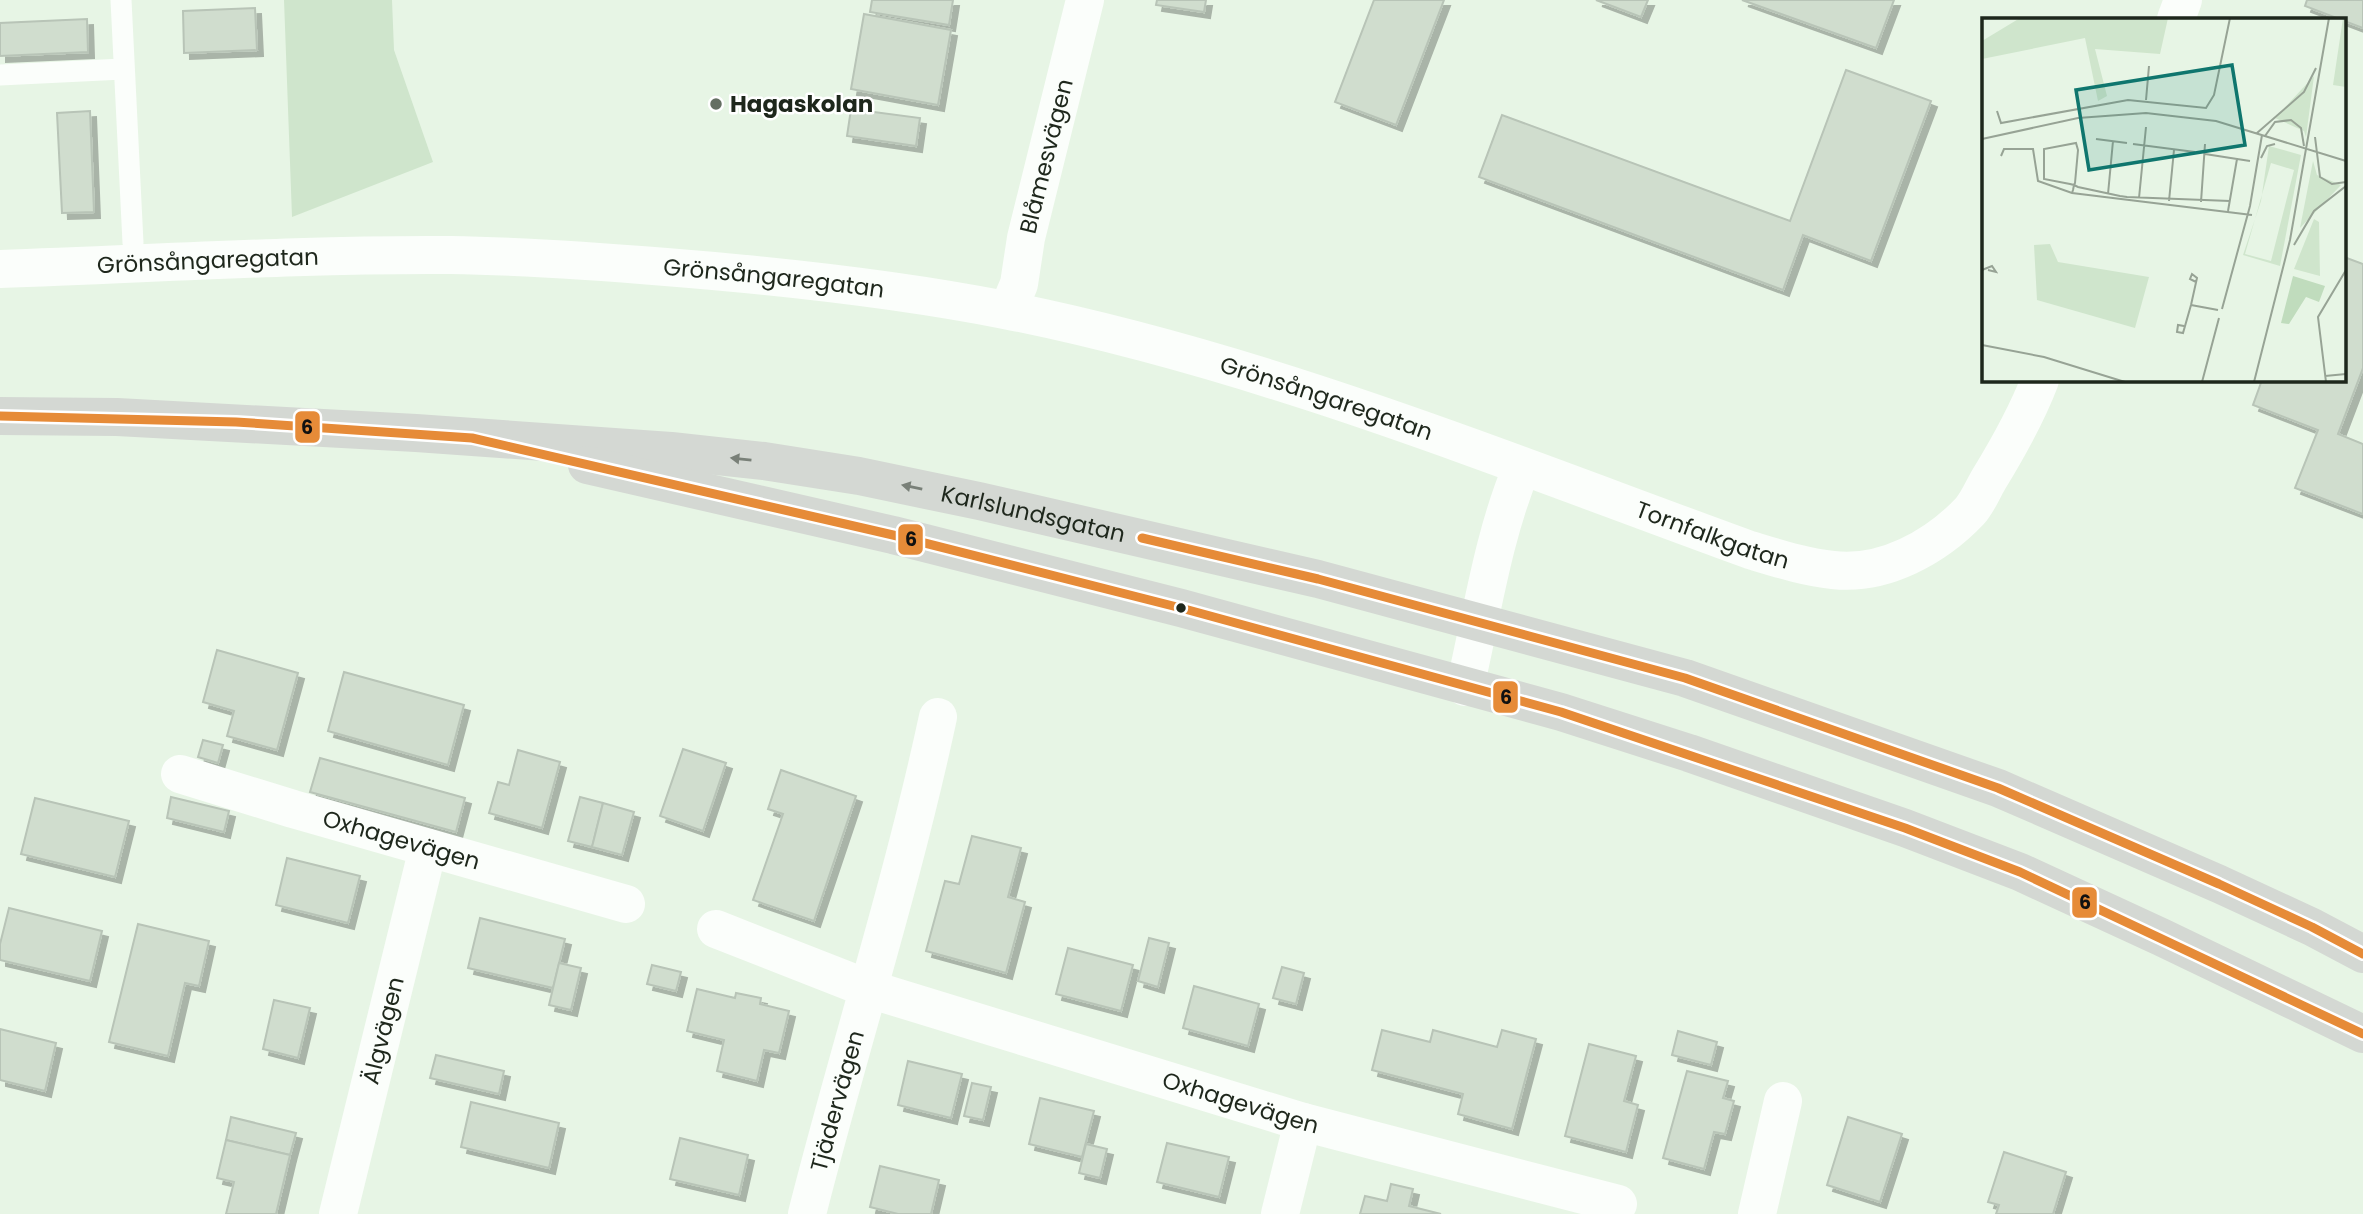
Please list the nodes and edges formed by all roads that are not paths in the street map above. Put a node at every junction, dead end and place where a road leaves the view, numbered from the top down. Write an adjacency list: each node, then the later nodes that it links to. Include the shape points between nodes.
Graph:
1 (121, 0): 5 (lane)
2 (1085, 0): 9 (street, Blåmesvägen, via 1026,238 1019,284)
3 (2183, 0): 4 (street)
4 (2176, 18)
5 (123, 69): 6 (lane); 7 (lane)
6 (0, 75)
7 (134, 243)
8 (0, 270): 9 (street, Grönsångaregatan, via 253,259 539,257 831,282)
9 (1008, 310): 13 (street, Grönsångaregatan, via 1233,367 1412,424)
10 (2039, 382): 13 (street, Tornfalkgatan, via 1972,509 1941,537 1901,560 1871,568 1835,570 1798,564)
11 (0, 416): 12 (main road, Karlslundsgatan, via 117,416)
12 (472, 438): 14 (main road, Karlslundsgatan, one-way to 12, via 1318,579 859,476 671,451); 15 (main road, Karlslundsgatan, via 894,535)
13 (1522, 467): 14 (street)
14 (1480, 621): 15 (street); 21 (main road, Karlslundsgatan, via 1685,678 1998,788 2231,890)
15 (1465, 687): 23 (main road, Karlslundsgatan, via 1689,753 2020,872)
16 (938, 717): 22 (street)
17 (180, 774): 18 (street, Oxhagevägen)
18 (428, 848): 19 (street, Oxhagevägen); 27 (street, Älgvägen)
19 (626, 904)
20 (716, 929): 22 (street, Oxhagevägen)
21 (2363, 954)
22 (869, 989): 25 (street, Oxhagevägen); 28 (street, Tjädervägen)
23 (2363, 1034)
24 (1783, 1101): 30 (street)
25 (1303, 1122): 26 (street, Oxhagevägen); 29 (street)
26 (1618, 1204)
27 (338, 1214)
28 (807, 1214)
29 (1280, 1214)
30 (1757, 1214)

